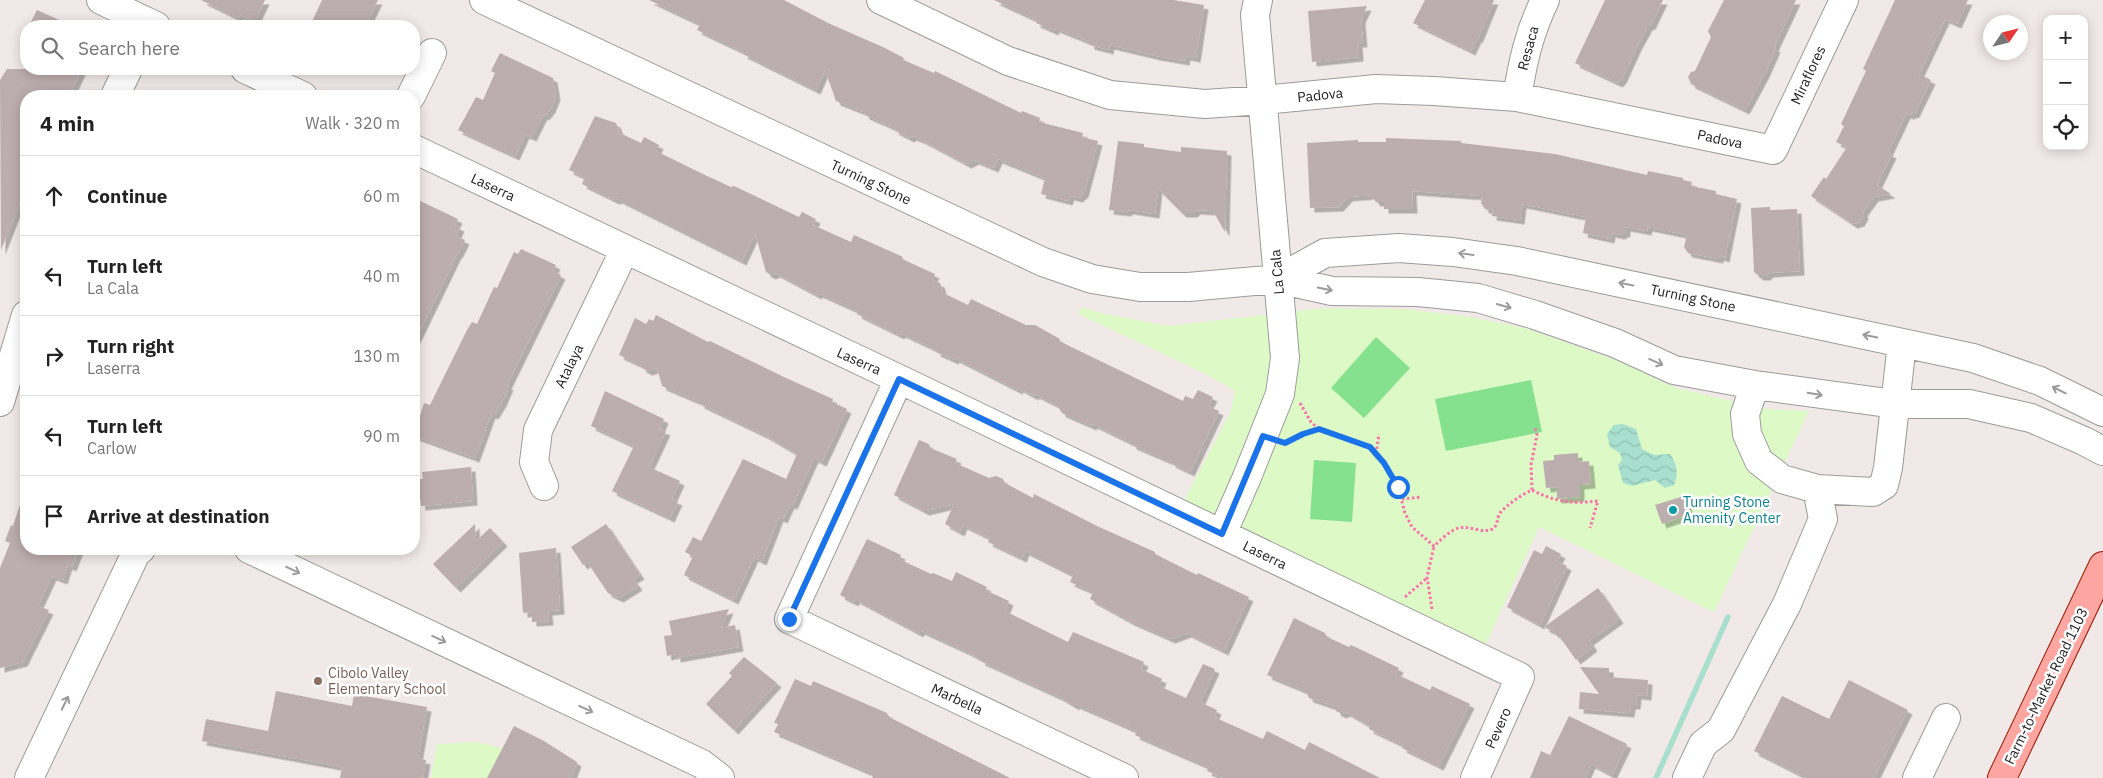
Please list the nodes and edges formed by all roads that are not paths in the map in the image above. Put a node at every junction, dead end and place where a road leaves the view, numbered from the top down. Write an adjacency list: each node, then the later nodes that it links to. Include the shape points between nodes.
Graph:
1 (101, 0): 7 (street)
2 (484, 0): 19 (street, Turning Stone, via 1051,265 1092,280 1140,287 1188,287)
3 (881, 0): 15 (street, Padova, via 1008,61 1110,95 1205,104)
4 (1258, 0): 15 (street, La Cala, via 1255,15)
5 (1545, 0): 14 (street, Resaca, via 1533,25)
6 (1844, 0): 16 (street, Miraflores)
7 (141, 20)
8 (432, 53): 13 (street)
9 (125, 75): 11 (street)
10 (258, 75): 12 (street)
11 (119, 90)
12 (290, 90)
13 (414, 90)
14 (1517, 97): 15 (street, Padova, via 1376,89); 16 (street, Padova)
15 (1263, 100): 19 (street, La Cala)
16 (1773, 150)
17 (420, 152): 18 (street, Laserra)
18 (625, 249): 22 (street, Laserra); 28 (street, Atalaya, via 538,430 534,462)
19 (1278, 279): 21 (street, Turning Stone, one-way to 19, via 1517,261 1453,252 1399,248 1325,253); 23 (street, Turning Stone, one-way to 23, via 1332,291 1418,292 1478,298 1615,343 1674,370); 30 (street, La Cala, via 1285,358 1280,394)
20 (20, 335): 24 (street)
21 (1902, 343): 25 (street); 26 (street, Turning Stone, one-way to 21, via 2040,381 1973,358)
22 (899, 379): 30 (street, Laserra); 38 (street, Marbella, via 789,619)
23 (1754, 385): 25 (street, Turning Stone, one-way to 25); 29 (street, via 1745,414 1747,434 1759,461 1782,479)
24 (0, 402)
25 (1895, 404): 27 (street, Turning Stone, via 1969,404 2031,418); 29 (street, via 1884,485 1873,492)
26 (2103, 412)
27 (2103, 451)
28 (544, 486)
29 (1817, 489): 40 (street, via 1823,519 1787,604 1721,730 1704,744)
30 (1222, 534): 34 (street, Laserra)
31 (136, 555): 36 (street, one-way to 31)
32 (262, 555): 37 (street, one-way to 37, via 702,764)
33 (2103, 566): 42 (main road, Farm-to-Market Road 1103)
34 (1520, 677): 39 (street, Pevero)
35 (1946, 718): 41 (street)
36 (29, 778)
37 (720, 778)
38 (1124, 778)
39 (1475, 778)
40 (1687, 778)
41 (1918, 778)
42 (2002, 778)

